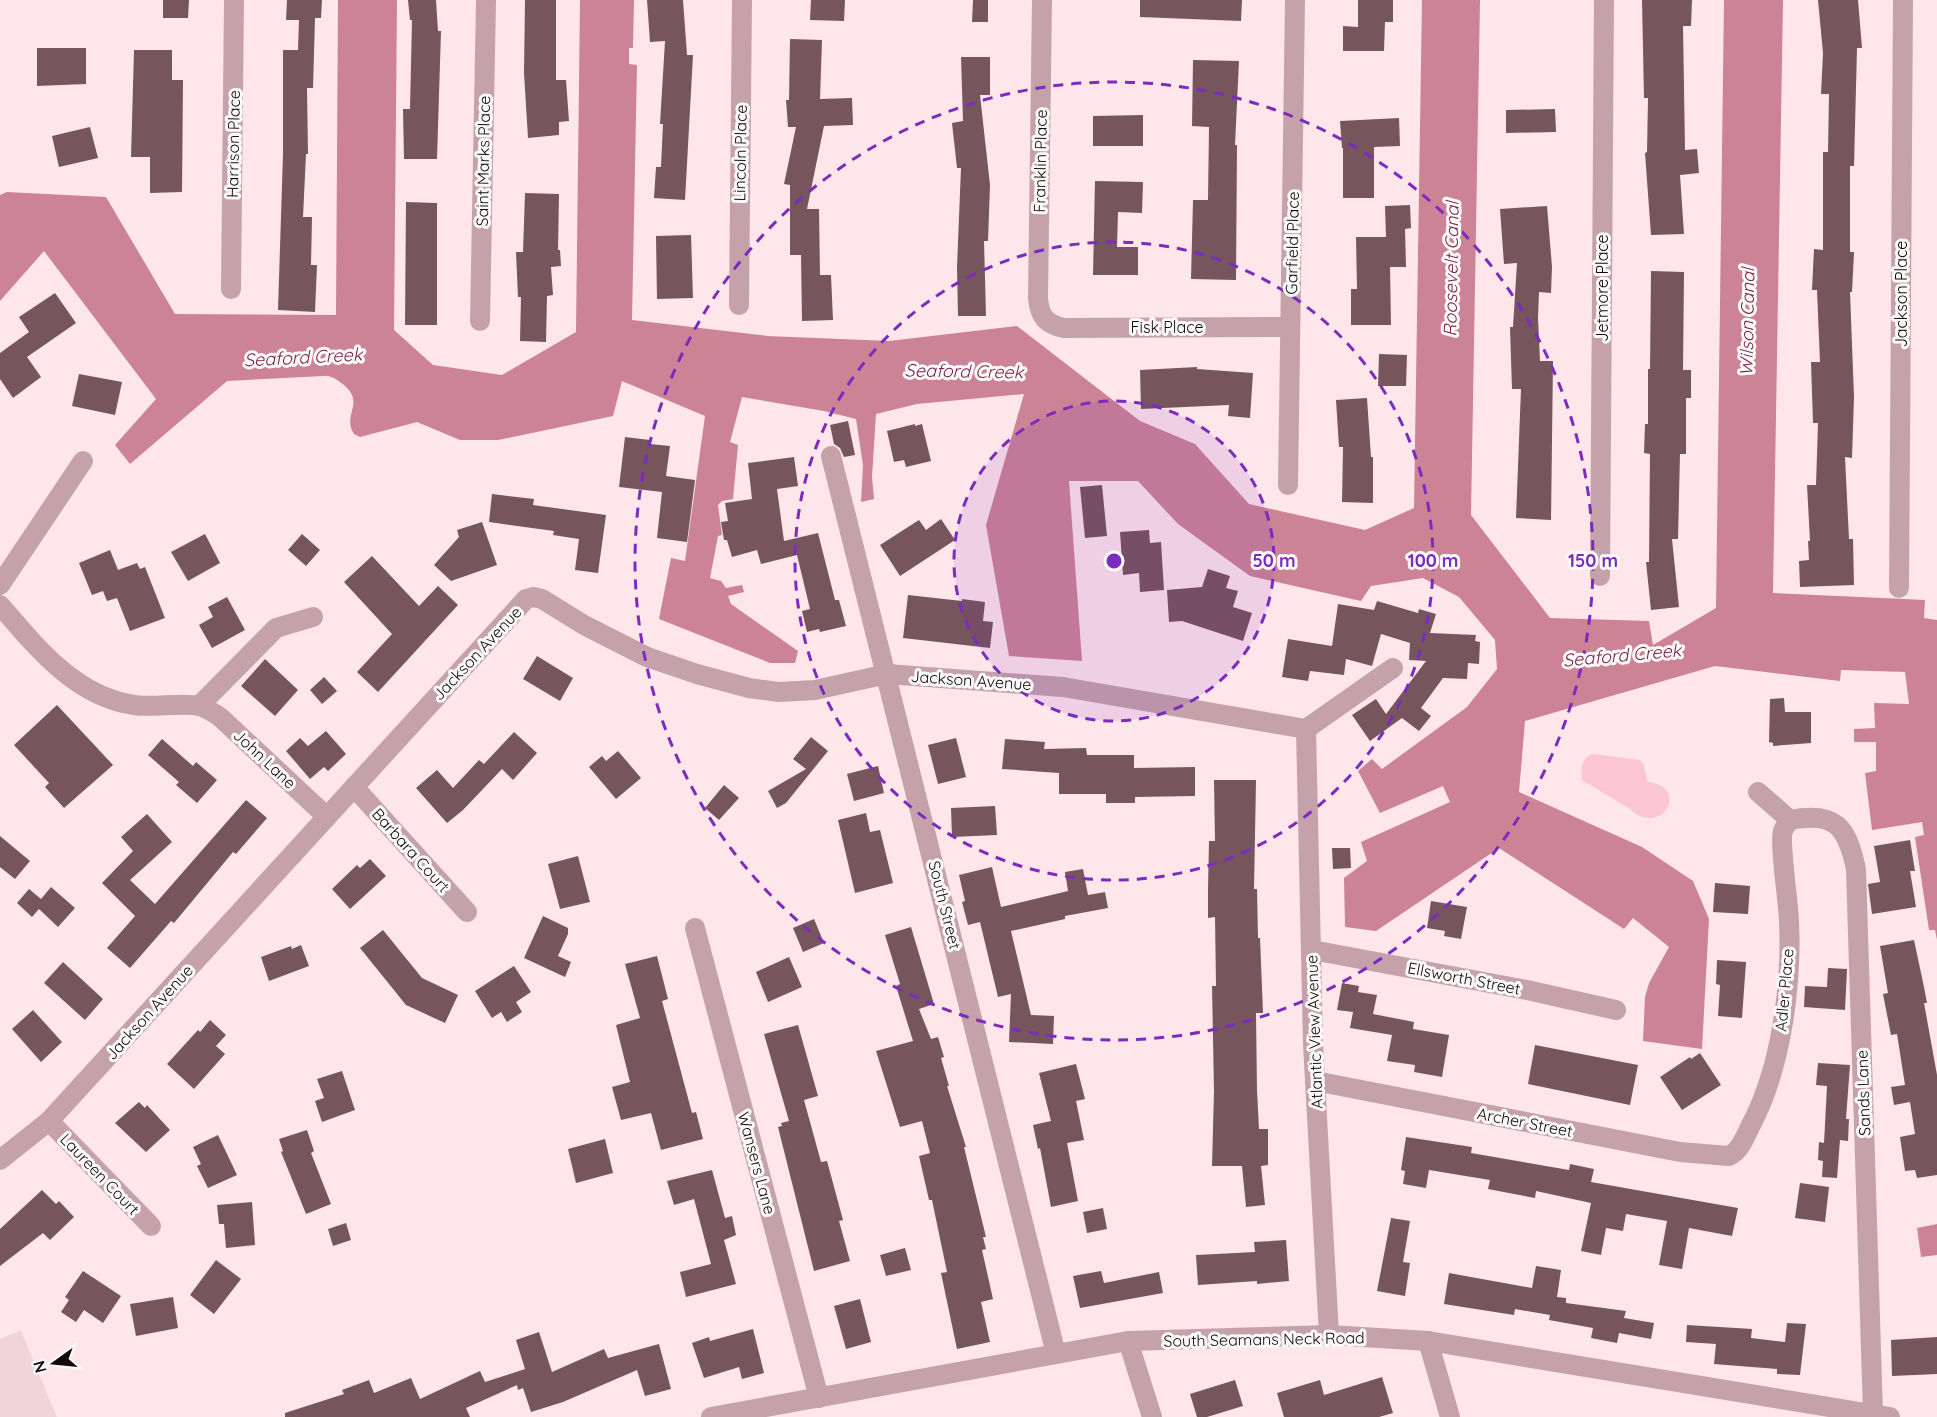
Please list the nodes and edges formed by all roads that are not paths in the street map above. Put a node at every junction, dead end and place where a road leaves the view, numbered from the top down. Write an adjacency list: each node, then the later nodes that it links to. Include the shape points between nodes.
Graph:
1 (234, 0): 8 (street, Harrison Place)
2 (486, 0): 11 (street, Saint Marks Place)
3 (741, 0): 9 (street, Lincoln Place)
4 (1042, 0): 10 (street, Franklin Place, via 1038,299)
5 (1295, 0): 12 (street, Garfield Place)
6 (1604, 0): 16 (street, Jetmore Place)
7 (1904, 0): 18 (street, Jackson Place)
8 (231, 289)
9 (739, 305)
10 (1044, 320): 12 (street, Fisk Place, via 1064,328)
11 (480, 321)
12 (1290, 327): 15 (street, Garfield Place)
13 (831, 456): 22 (street, South Street)
14 (83, 461): 17 (street)
15 (1288, 485)
16 (1600, 576)
17 (0, 585)
18 (1899, 588)
19 (0, 605): 23 (street, John Lane, via 48,659 86,688 111,700 135,705)
20 (313, 617): 23 (street, via 276,628)
21 (1393, 668): 24 (street)
22 (887, 674): 24 (street, Jackson Avenue, via 1064,687); 25 (street, Jackson Avenue, via 815,690 779,692 749,688 647,657 533,597 510,615); 41 (street, South Street)
23 (199, 706): 27 (street, John Lane, via 220,717)
24 (1306, 729): 31 (street, Atlantic View Avenue)
25 (354, 787): 27 (street, Jackson Avenue); 29 (street, Barbara Court)
26 (1758, 792): 28 (street)
27 (327, 817): 34 (street, Jackson Avenue)
28 (1790, 820): 35 (street, Adler Place, via 1782,833 1789,924 1783,1026 1769,1080); 43 (street, Sands Lane, via 1820,818 1836,825 1851,845 1856,869)
29 (467, 912)
30 (695, 928): 42 (street, Wansers Lane)
31 (1312, 950): 32 (street, Ellsworth Street); 33 (street, Atlantic View Avenue)
32 (1616, 1010)
33 (1314, 1082): 35 (street, Archer Street, via 1680,1152); 38 (street, Atlantic View Avenue)
34 (49, 1121): 36 (street, Jackson Avenue); 37 (street, Laureen Court)
35 (1736, 1154)
36 (0, 1160)
37 (151, 1226)
38 (1329, 1335): 39 (street, South Seamans Neck Road); 40 (street, South Seamans Neck Road)
39 (1128, 1341): 41 (street, South Seamans Neck Road); 45 (street)
40 (1428, 1341): 43 (street, South Seamans Neck Road); 46 (street)
41 (1056, 1354): 42 (street, South Seamans Neck Road)
42 (819, 1398): 44 (street, South Seamans Neck Road)
43 (1881, 1416)
44 (711, 1417)
45 (1152, 1417)
46 (1450, 1417)

